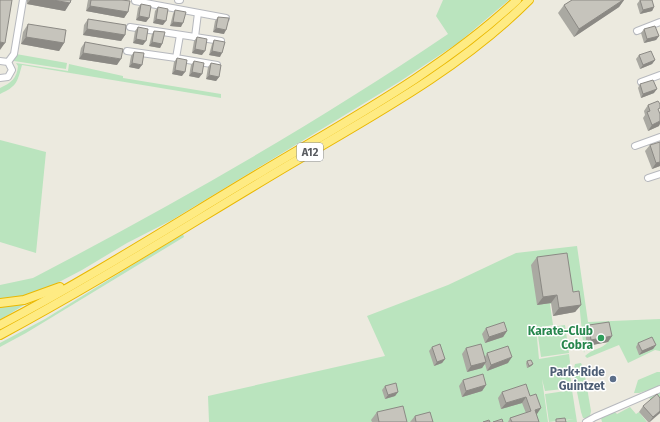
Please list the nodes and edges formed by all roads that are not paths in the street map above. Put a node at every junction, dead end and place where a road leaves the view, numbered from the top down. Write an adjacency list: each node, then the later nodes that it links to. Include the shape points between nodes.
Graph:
1 (23, 0): 16 (street, via 14,54)
2 (135, 0): 5 (street, via 134,2)
3 (517, 0): 25 (highway, A12, via 472,39 412,81)
4 (529, 0): 28 (highway, A12, via 477,45 416,88 92,283)
5 (198, 13): 6 (street); 11 (street)
6 (227, 18)
7 (660, 22): 9 (street)
8 (130, 27): 10 (street)
9 (637, 31)
10 (180, 35): 11 (street); 14 (street)
11 (195, 37): 12 (street)
12 (223, 42)
13 (127, 51): 14 (street)
14 (176, 58): 17 (street)
15 (0, 61): 16 (street)
16 (8, 62): 19 (street, via 11,72 8,77)
17 (220, 66)
18 (660, 75): 20 (street)
19 (0, 78)
20 (641, 82)
21 (660, 137): 22 (street)
22 (635, 146)
23 (660, 174): 24 (street)
24 (648, 178)
25 (87, 276): 26 (highway, via 36,297); 27 (highway, A12)
26 (0, 303)
27 (0, 325)
28 (0, 334)
29 (660, 389): 30 (street)
30 (586, 422)

